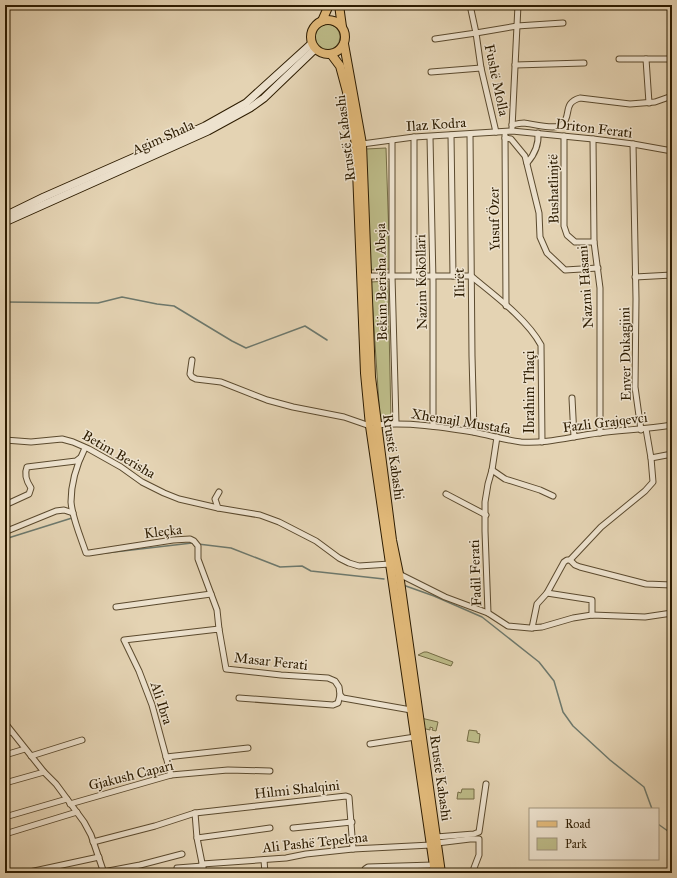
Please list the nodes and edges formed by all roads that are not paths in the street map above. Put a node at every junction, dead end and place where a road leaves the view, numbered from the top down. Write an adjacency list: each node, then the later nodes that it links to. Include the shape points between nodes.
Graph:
1 (329, 5): 5 (main road)
2 (339, 5): 8 (main road)
3 (470, 5): 9 (street, Fushë Molla)
4 (518, 5): 7 (street)
5 (322, 20): 8 (main road, via 333,21); 12 (main road, via 313,28 310,36)
6 (563, 23): 7 (street, Fushë Molla)
7 (517, 26): 9 (street, Fushë Molla); 18 (street)
8 (342, 27): 11 (main road)
9 (476, 33): 10 (street); 19 (street, Fushë Molla)
10 (435, 39)
11 (344, 44): 13 (main road); 35 (main road, Rrustë Kabashi)
12 (313, 47): 13 (main road, via 323,54); 41 (main road, Agim Shala, via 246,103 205,126); 42 (main road, Agim Shala, via 272,90 250,108 208,131)
13 (331, 54): 46 (main road, Rrustë Kabashi, via 340,66 356,145)
14 (619, 59): 15 (street)
15 (646, 59): 16 (street); 22 (street)
16 (672, 59)
17 (584, 63): 18 (street)
18 (515, 65): 23 (street)
19 (481, 68): 20 (street); 25 (street, Fushë Molla)
20 (431, 72)
21 (672, 96): 22 (street)
22 (649, 103): 23 (street, via 630,104 580,98 569,105 562,125)
23 (512, 125): 24 (street)
24 (512, 131): 26 (street, Driton Ferati); 29 (street, Ilaz Kodra)
25 (496, 132): 27 (street, Ilaz Kodra); 29 (street, Ilaz Kodra)
26 (538, 133): 30 (street, Driton Ferati); 38 (street, via 536,150)
27 (470, 134): 28 (street, Ilaz Kodra); 51 (street, Ilirët)
28 (451, 135): 32 (street, Ilaz Kodra); 50 (street)
29 (505, 135): 38 (street, via 525,156); 53 (street, Yusuf Özer)
30 (564, 136): 33 (street, Driton Ferati); 43 (street, Bushatlinjtë, via 564,226 575,242)
31 (414, 137): 32 (street, Ilaz Kodra); 34 (street, Ilaz Kodra); 48 (street)
32 (430, 137): 49 (street, Nazim Kokollari)
33 (593, 139): 36 (street, Driton Ferati); 43 (street, Nazmi Hasani)
34 (392, 140): 35 (street, Ilaz Kodra); 47 (street, Bekim Berisha Abeja)
35 (362, 144): 46 (main road, Rrustë Kabashi)
36 (633, 144): 37 (street, Driton Ferati); 52 (street, Enver Dukagjini)
37 (672, 151)
38 (527, 163): 44 (street, via 539,213 540,237 547,253 565,270)
39 (672, 191): 40 (street)
40 (672, 211)
41 (5, 216)
42 (5, 222)
43 (594, 242): 44 (street, Nazmi Hasani)
44 (598, 268): 62 (street, Nazmi Hasani)
45 (672, 275): 52 (street)
46 (364, 276): 47 (street); 57 (main road, Rrustë Kabashi)
47 (392, 276): 48 (street); 56 (street, Bekim Berisha Abeja)
48 (414, 276): 49 (street)
49 (433, 276): 50 (street); 59 (street, Nazim Kokollari)
50 (453, 276): 51 (street)
51 (471, 276): 53 (street, Ibrahim Thaçi); 61 (street, Ilirët)
52 (635, 277): 60 (street, Enver Dukagjini, via 635,388)
53 (506, 306): 66 (street, Ibrahim Thaçi, via 536,334 541,344)
54 (192, 360): 57 (street, via 190,374 196,379 221,382 267,400)
55 (572, 398): 64 (street)
56 (396, 423): 57 (street, Xhemajl Mustafa); 59 (street, Xhemajl Mustafa)
57 (373, 425): 81 (main road, Rrustë Kabashi); 82 (main road, Rrustë Kabashi)
58 (672, 425): 60 (street, Fazli Grajqevci)
59 (433, 426): 61 (street, Xhemajl Mustafa)
60 (644, 430): 62 (street, Fazli Grajqevci); 70 (street)
61 (474, 432): 63 (street, Xhemajl Mustafa)
62 (600, 433): 64 (street, Fazli Grajqevci)
63 (498, 437): 66 (street, Xhemajl Mustafa, via 520,442); 71 (street, Fadil Ferati)
64 (574, 437): 66 (street, Fazli Grajqevci)
65 (5, 440): 67 (street, Betim Berisha, via 31,442 62,439)
66 (542, 442)
67 (85, 448): 69 (street); 76 (street, Betim Berisha, via 121,467 142,482 179,500)
68 (672, 454): 70 (street)
69 (80, 458): 75 (street, via 76,461 26,467 26,478 31,491); 77 (street, via 72,487)
70 (651, 458): 80 (street, via 653,482 601,527)
71 (492, 470): 74 (street, via 505,480); 78 (street, Fadil Ferati, via 488,484)
72 (219, 492): 76 (street, via 216,500)
73 (446, 494): 78 (street)
74 (553, 496)
75 (5, 504)
76 (218, 508): 81 (street, Betim Berisha, via 260,515 280,522 316,541 339,558 359,566)
77 (73, 513): 79 (street, via 56,511); 85 (street, Kleçka, via 86,553 173,540 190,539 197,543 198,559)
78 (486, 515): 87 (street, Fadil Ferati)
79 (7, 531)
80 (570, 560): 83 (street, via 580,567 623,579 646,584); 84 (street, via 564,562)
81 (390, 564): 94 (main road, Rrustë Kabashi)
82 (399, 574): 87 (street, via 445,597); 122 (main road, Rrustë Kabashi)
83 (672, 585)
84 (547, 593): 89 (street, via 592,600); 90 (street, via 537,604)
85 (211, 594): 86 (street); 91 (street, Kleçka, via 217,610)
86 (116, 606)
87 (488, 613): 90 (street, Fadil Ferati, via 508,626)
88 (672, 613): 89 (street, Fadil Ferati, via 645,617)
89 (592, 615): 90 (street, Fadil Ferati)
90 (532, 628)
91 (219, 629): 92 (street, Masar Ferati, via 226,669 328,678 335,681); 105 (street, Ali Ibra, via 124,640 152,705)
92 (340, 696): 93 (street, via 338,703 333,705); 94 (street)
93 (239, 698)
94 (411, 710): 98 (main road, Rrustë Kabashi)
95 (5, 723): 96 (street)
96 (12, 732): 97 (street); 102 (street)
97 (5, 734)
98 (415, 737): 100 (street); 122 (main road, Rrustë Kabashi)
99 (82, 740): 104 (street)
100 (370, 744)
101 (248, 748): 105 (street)
102 (25, 749): 103 (street); 104 (street)
103 (5, 755)
104 (31, 756): 107 (street)
105 (166, 758): 108 (street, Ali Ibra)
106 (270, 771): 108 (street, Gjakush Capari, via 228,770)
107 (44, 772): 109 (street); 111 (street)
108 (171, 775): 112 (street, Gjakush Capari)
109 (5, 783)
110 (486, 784): 122 (street, via 479,832)
111 (67, 799): 112 (street); 115 (street)
112 (70, 804): 113 (street)
113 (77, 812): 119 (street); 121 (street, via 89,830)
114 (195, 813): 116 (street, Hilmi Shalqini, via 346,796 349,797); 120 (street); 121 (street)
115 (5, 817)
116 (352, 822): 118 (street); 123 (street, Hilmi Shalqini)
117 (270, 828): 120 (street)
118 (293, 828)
119 (5, 834)
120 (197, 838): 127 (street)
121 (93, 842): 125 (street)
122 (435, 842): 123 (street, Ali Pashë Tepelena); 129 (street, via 479,839 479,855); 130 (main road, Rrustë Kabashi); 136 (main road, Rrustë Kabashi)
123 (353, 849): 126 (street, Ali Pashë Tepelena)
124 (182, 854): 131 (street, via 140,866)
125 (98, 857): 131 (street); 132 (street)
126 (264, 860): 127 (street, Ali Pashë Tepelena); 134 (street)
127 (203, 865): 128 (street, Ali Pashë Tepelena); 133 (street)
128 (177, 868)
129 (474, 868)
130 (434, 869): 135 (street, via 368,866)
131 (104, 872)
132 (25, 873)
133 (204, 873)
134 (265, 873)
135 (365, 873)
136 (442, 873)

